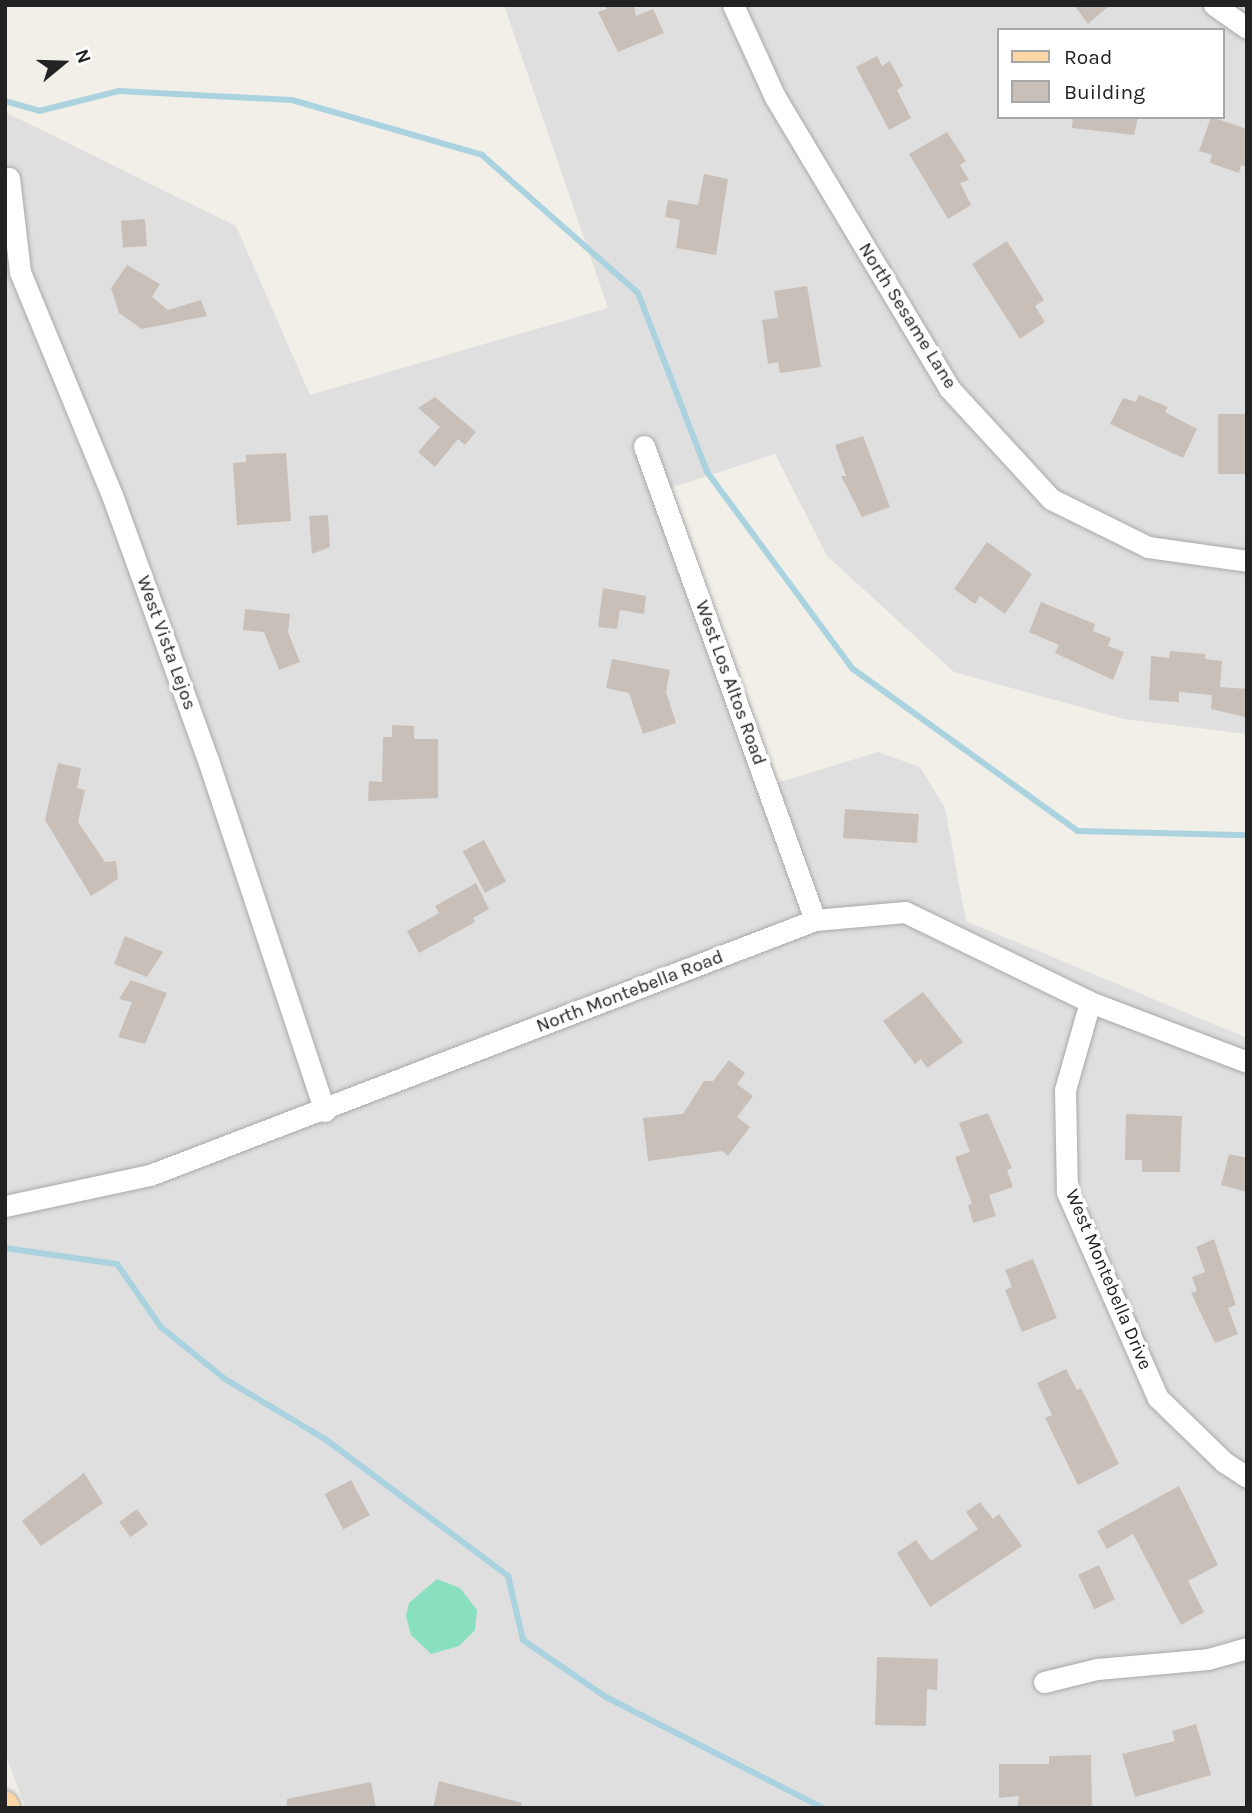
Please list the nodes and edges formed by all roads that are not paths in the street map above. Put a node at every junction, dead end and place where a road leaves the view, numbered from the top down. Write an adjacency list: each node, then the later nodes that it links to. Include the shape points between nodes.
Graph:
1 (733, 5): 6 (street, North Sesame Lane, via 775,97 949,388 1051,499 1148,547)
2 (1214, 5): 3 (street)
3 (1247, 28)
4 (9, 178): 10 (street, West Vista Lejos, via 20,272 112,495 204,748)
5 (644, 446): 7 (street, West Los Altos Road)
6 (1247, 561)
7 (815, 920): 8 (street, North Montebella Road, via 905,912); 10 (street, North Montebella Road)
8 (1090, 1002): 9 (street, North Montebella Road); 12 (street, West Montebella Drive, via 1065,1090 1067,1192 1157,1398 1224,1462)
9 (1247, 1062)
10 (325, 1111): 11 (street, North Montebella Road, via 150,1175)
11 (5, 1206)
12 (1247, 1477)
13 (1247, 1648): 14 (street, via 1208,1659 1097,1669)
14 (1044, 1682)

